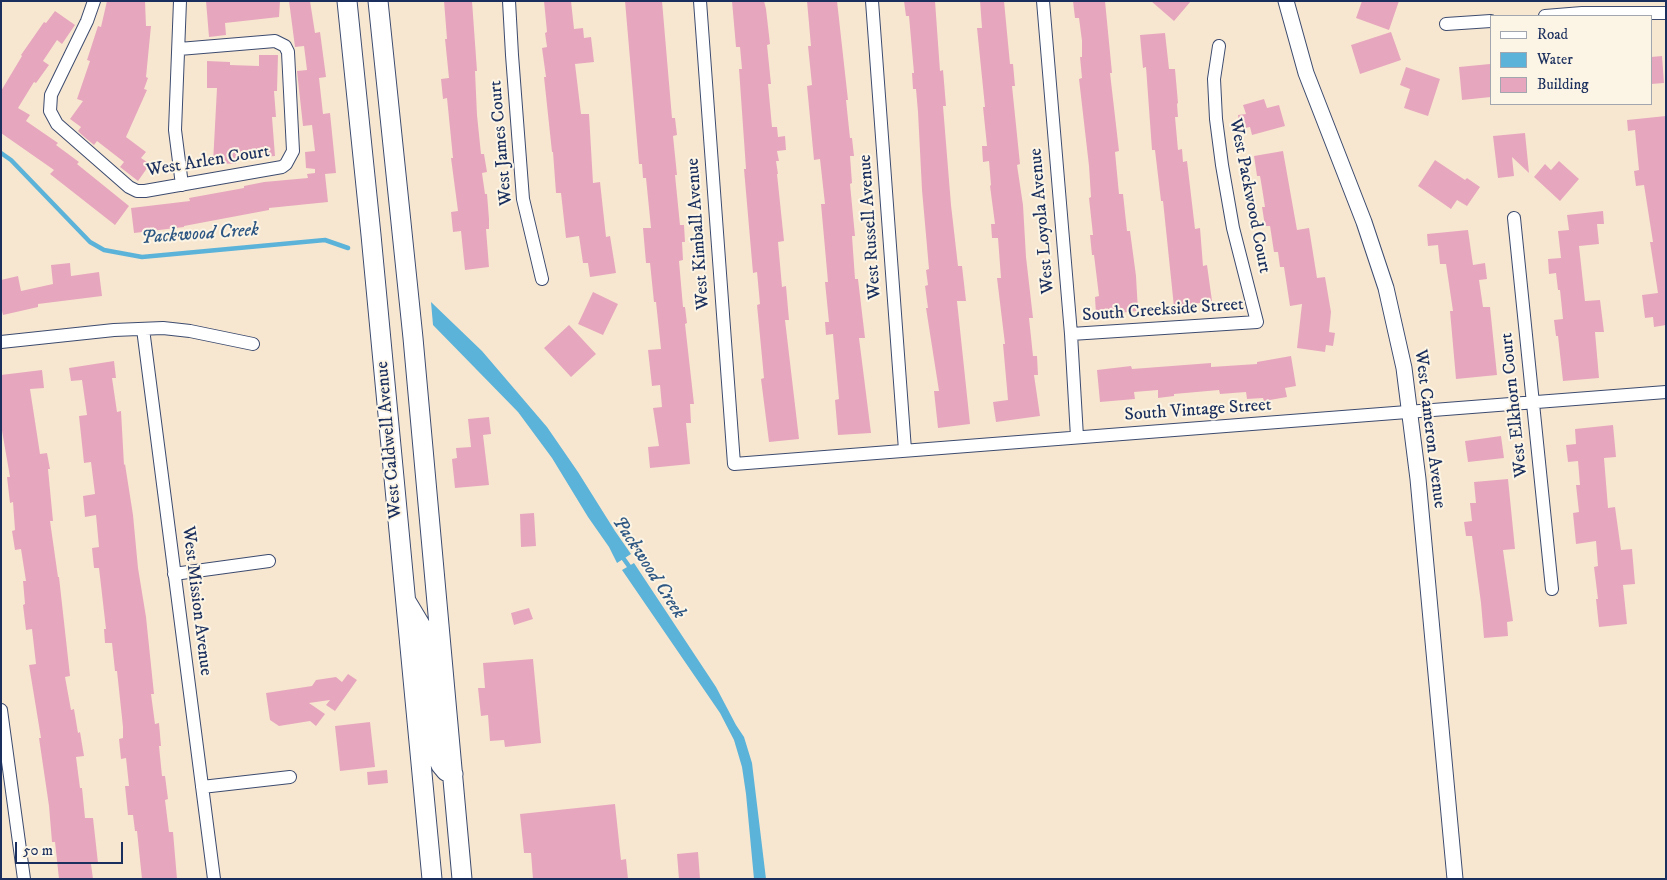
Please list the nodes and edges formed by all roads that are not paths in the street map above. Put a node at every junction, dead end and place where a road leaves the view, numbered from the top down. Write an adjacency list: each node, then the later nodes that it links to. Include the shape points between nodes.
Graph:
1 (94, 1): 16 (street, West Arlen Court, via 51,95 50,111 57,124 129,187 137,191)
2 (180, 1): 15 (street, West Arlen Court)
3 (347, 1): 33 (main road, West Caldwell Avenue)
4 (378, 1): 36 (main road, West Caldwell Avenue)
5 (509, 1): 18 (street, West James Court, via 523,199)
6 (700, 1): 29 (street, West Kimball Avenue)
7 (872, 1): 28 (street, West Russell Avenue)
8 (1043, 1): 21 (street, West Loyola Avenue)
9 (1286, 1): 26 (street, West Cameron Avenue, via 1306,73 1386,288 1404,368)
10 (1666, 14): 11 (street)
11 (1557, 15)
12 (1490, 21): 13 (street)
13 (1446, 24)
14 (1219, 46): 19 (street, West Packwood Court, via 1214,79 1222,165 1233,228)
15 (179, 48): 16 (street, West Arlen Court, via 175,130); 16 (street, West Arlen Court, via 275,41 285,46 294,151 282,167)
16 (182, 185)
17 (1514, 218): 25 (street, West Elkhorn Court)
18 (542, 279)
19 (1257, 322): 21 (street, South Creekside Street)
20 (143, 329): 22 (street); 23 (street, via 190,331); 31 (street, West Mission Avenue)
21 (1070, 334): 27 (street, West Loyola Avenue)
22 (1, 342)
23 (253, 344)
24 (1666, 392): 25 (street, South Vintage Street)
25 (1532, 403): 26 (street, South Vintage Street); 32 (street, West Elkhorn Court)
26 (1410, 413): 27 (street, South Vintage Street); 43 (street, West Cameron Avenue)
27 (1077, 437): 28 (street, South Vintage Street)
28 (905, 450): 29 (street, South Vintage Street)
29 (734, 464)
30 (268, 562): 31 (street)
31 (174, 574): 38 (street, West Mission Avenue)
32 (1552, 589)
33 (405, 601): 36 (main road, via 422,628 434,750 441,765); 41 (main road, West Caldwell Avenue)
34 (1, 710): 35 (street)
35 (3, 740): 39 (street)
36 (453, 774): 42 (main road, West Caldwell Avenue)
37 (290, 777): 38 (street)
38 (202, 787): 40 (street, West Mission Avenue)
39 (24, 879)
40 (214, 879)
41 (432, 879)
42 (462, 879)
43 (1455, 879)

